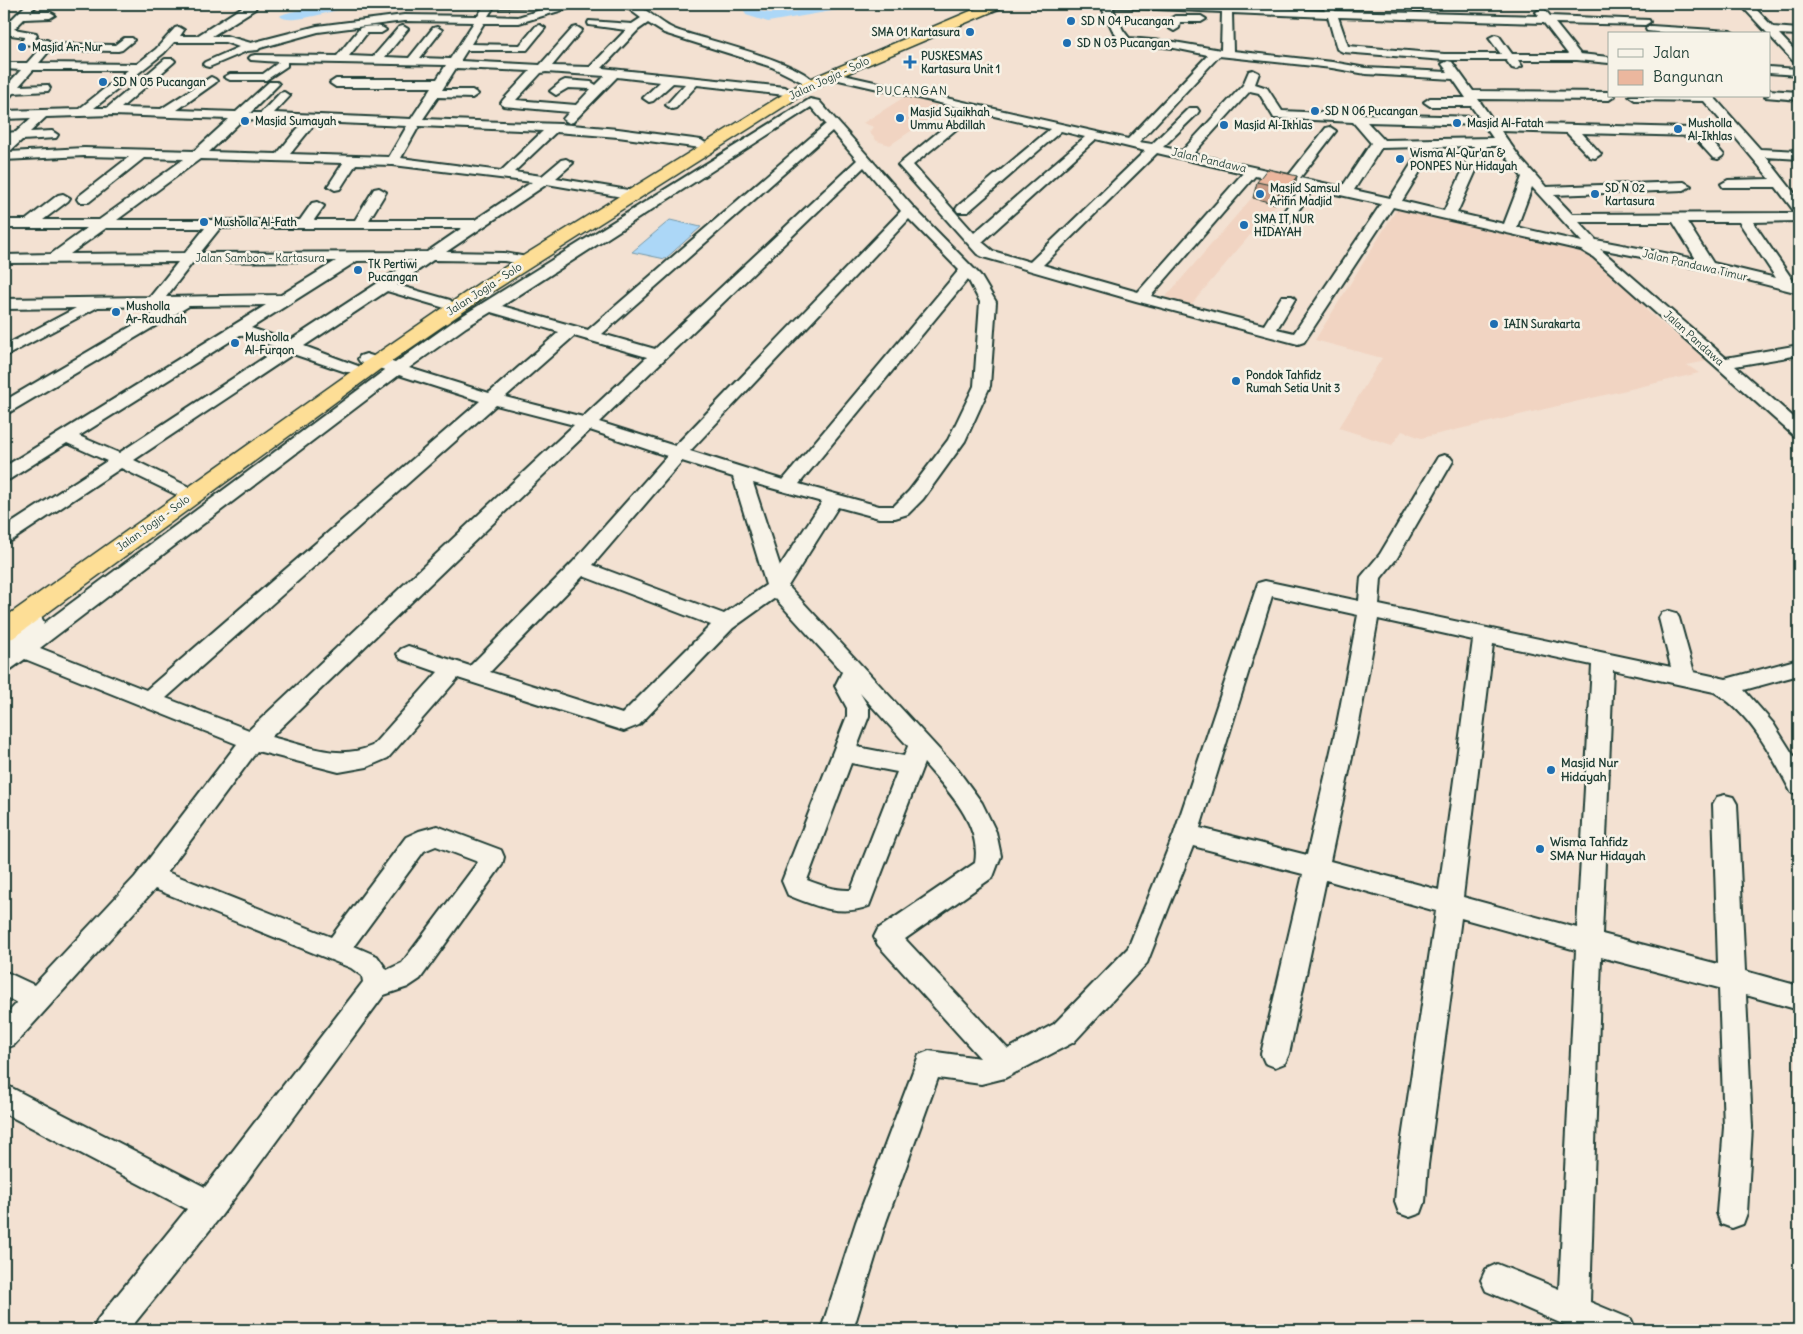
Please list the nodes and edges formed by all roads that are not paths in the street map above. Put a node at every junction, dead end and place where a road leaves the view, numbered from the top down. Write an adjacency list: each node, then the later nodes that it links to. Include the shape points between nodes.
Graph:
1 (33, 4): 21 (street)
2 (551, 4): 12 (street)
3 (572, 4): 19 (street)
4 (627, 4): 24 (street)
5 (985, 4): 41 (highway, Jalan Jogja - Solo)
6 (998, 4): 41 (highway, Jalan Jogja - Solo)
7 (1105, 4): 17 (street); 40 (street, via 1124,40)
8 (1447, 4): 20 (street)
9 (1535, 4): 25 (street)
10 (1745, 4): 39 (street)
11 (252, 5): 44 (street)
12 (488, 5): 29 (street)
13 (436, 6): 22 (street)
14 (1284, 8): 15 (street); 17 (street)
15 (1329, 9): 20 (street); 47 (street)
16 (1636, 10): 32 (street)
17 (1228, 11): 40 (street, via 1177,18); 48 (street)
18 (50, 15): 21 (street)
19 (536, 16): 23 (street); 29 (street, via 522,24)
20 (1454, 16): 25 (street)
21 (19, 18): 26 (street); 45 (street, via 6,32 31,34 27,42 48,43)
22 (426, 18): 29 (street); 49 (street, via 317,29)
23 (558, 18)
24 (649, 18): 31 (street); 79 (street, via 673,33 776,65)
25 (1546, 19): 27 (street); 52 (street)
26 (4, 20)
27 (1581, 20): 32 (street); 38 (street)
28 (593, 23): 31 (street)
29 (478, 25): 34 (street); 46 (street)
30 (540, 28): 46 (street, via 522,48)
31 (634, 28): 70 (street)
32 (1650, 28): 36 (street)
33 (403, 30): 34 (street); 56 (street, via 364,30); 57 (street)
34 (437, 30): 58 (street)
35 (577, 30): 68 (street)
36 (1703, 32)
37 (1799, 32): 39 (street)
38 (1592, 34)
39 (1772, 34): 60 (street)
40 (1167, 35): 48 (street)
41 (915, 37): 74 (highway, Jalan Jogja - Solo); 79 (highway, Jalan Jogja - Solo)
42 (172, 38): 44 (street); 45 (street, via 118,48); 67 (street)
43 (1495, 38): 61 (street)
44 (199, 39): 49 (street, via 233,41)
45 (47, 47): 66 (street)
46 (464, 47): 62 (street)
47 (1343, 50): 51 (street); 65 (street)
48 (1221, 53): 50 (street); 134 (street)
49 (257, 54): 53 (street); 54 (street, via 311,48); 63 (street); 77 (street)
50 (1259, 57): 65 (street, via 1303,67); 85 (street)
51 (1444, 57): 61 (street); 75 (street)
52 (1578, 57): 59 (street); 61 (street)
53 (289, 58): 54 (street); 77 (street, via 268,77)
54 (303, 58): 56 (street)
55 (171, 59): 105 (street)
56 (337, 59): 57 (street); 73 (street, via 326,73)
57 (376, 60): 58 (street)
58 (412, 60): 62 (street)
59 (1608, 60)
60 (1799, 61)
61 (1512, 62)
62 (453, 63): 68 (street); 87 (street)
63 (209, 64)
64 (4, 66): 66 (street)
65 (1342, 66): 75 (street, via 1366,71)
66 (28, 67): 67 (street); 89 (street)
67 (139, 67): 104 (street)
68 (541, 69): 70 (street); 103 (street, via 507,102)
69 (1770, 70): 71 (street)
70 (593, 71): 72 (street)
71 (1799, 72)
72 (614, 73): 78 (street); 84 (street)
73 (390, 75)
74 (830, 76): 90 (highway, Jalan Jogja - Solo); 102 (street, Jalan Pandawa)
75 (1456, 76): 98 (street)
76 (230, 77): 77 (street)
77 (245, 77)
78 (670, 79): 81 (street); 81 (street, via 649,97 667,103)
79 (806, 80): 90 (highway, Jalan Jogja - Solo)
80 (210, 82): 108 (street)
81 (694, 82): 90 (street)
82 (336, 83): 87 (street)
83 (273, 84): 111 (street)
84 (601, 86): 88 (street, via 568,84); 103 (street)
85 (1248, 86): 113 (street, via 1263,91 1279,115); 146 (street)
86 (44, 88): 89 (street)
87 (436, 90): 91 (street); 92 (street); 116 (street)
88 (556, 91)
89 (6, 92)
90 (788, 93): 138 (highway, Jalan Jogja - Solo); 172 (highway, Jalan Jogja - Solo); 226 (street, via 788,102)
91 (369, 94)
92 (472, 94)
93 (1770, 94): 96 (street)
94 (284, 96): 112 (street)
95 (1608, 96): 98 (street, via 1532,92)
96 (1799, 96)
97 (1708, 98): 127 (street)
98 (1472, 99): 99 (street); 118 (street)
99 (1430, 102)
100 (1346, 106): 113 (street)
101 (316, 107): 115 (street)
102 (975, 108): 121 (street, Jalan Pandawa); 195 (street, via 905,165)
103 (578, 109): 122 (street)
104 (83, 111): 105 (street); 107 (street)
105 (114, 111): 108 (street)
106 (1193, 112): 140 (street)
107 (43, 113): 110 (street); 131 (street)
108 (164, 113): 111 (street)
109 (499, 113): 119 (street)
110 (4, 115)
111 (240, 117): 112 (street); 144 (street)
112 (263, 118): 115 (street)
113 (1357, 118): 118 (street); 135 (street)
114 (1660, 118): 125 (street)
115 (307, 120): 116 (street, via 354,125); 150 (street)
116 (414, 124): 119 (street); 154 (street)
117 (833, 124): 152 (street); 216 (street, via 815,104 810,103); 220 (street)
118 (1489, 124): 123 (street); 133 (street)
119 (489, 126): 122 (street)
120 (668, 127): 132 (street)
121 (1059, 127): 129 (street, Jalan Pandawa); 178 (street)
122 (557, 128): 132 (street); 158 (street)
123 (1570, 128): 125 (street); 145 (street)
124 (1330, 131): 162 (street)
125 (1668, 131): 126 (street)
126 (1696, 132): 127 (street); 147 (street)
127 (1738, 133): 142 (street)
128 (52, 135): 131 (street)
129 (1094, 135): 134 (street, Jalan Pandawa); 195 (street)
130 (4, 136): 131 (street)
131 (18, 136): 141 (street)
132 (658, 138): 138 (street)
133 (1501, 142): 136 (street); 159 (street)
134 (1131, 143): 140 (street, Jalan Pandawa)
135 (1378, 143): 139 (street); 171 (street)
136 (1482, 143): 139 (street); 180 (street)
137 (311, 144): 151 (street)
138 (701, 144): 172 (highway, Jalan Jogja - Solo)
139 (1430, 144): 175 (street)
140 (1156, 148): 146 (street, Jalan Pandawa); 204 (street)
141 (4, 150)
142 (1756, 153): 148 (street); 163 (street)
143 (141, 154): 144 (street); 149 (street, via 72,152); 174 (street)
144 (199, 154): 150 (street); 168 (street)
145 (1595, 154)
146 (1186, 155): 157 (street, Jalan Pandawa)
147 (1718, 155)
148 (1799, 155)
149 (4, 156)
150 (280, 158): 151 (street)
151 (300, 159): 153 (street)
152 (865, 159): 179 (street); 224 (street)
153 (352, 160): 154 (street); 166 (street)
154 (393, 161): 156 (street)
155 (566, 163): 161 (street)
156 (441, 166): 158 (street); 160 (street)
157 (1253, 170): 162 (street, Jalan Pandawa); 208 (street)
158 (504, 175): 161 (street)
159 (1529, 177): 169 (street); 194 (street)
160 (431, 179)
161 (545, 180): 172 (street); 188 (street)
162 (1292, 180): 164 (street, Jalan Pandawa)
163 (1778, 183): 177 (street); 185 (street, via 1732,184)
164 (1310, 184): 171 (street, Jalan Pandawa); 193 (street)
165 (128, 186): 168 (street)
166 (335, 186)
167 (1684, 186): 169 (street)
168 (152, 188): 192 (street)
169 (1542, 191): 182 (street)
170 (379, 192): 191 (street)
171 (1346, 192): 175 (street, Jalan Pandawa)
172 (628, 194): 202 (highway, Jalan Jogja - Solo)
173 (63, 198): 187 (street)
174 (84, 198)
175 (1391, 202): 180 (street, Jalan Pandawa); 219 (street, via 1298,338)
176 (317, 206): 190 (street)
177 (1799, 208)
178 (963, 209)
179 (909, 211): 205 (street); 234 (street)
180 (1449, 215): 194 (street, Jalan Pandawa)
181 (1799, 217): 185 (street)
182 (1566, 218): 183 (street); 196 (street)
183 (1677, 218): 184 (street); 203 (street)
184 (1743, 218): 185 (street); 207 (street)
185 (1761, 218)
186 (4, 224): 187 (street)
187 (29, 224): 192 (street)
188 (477, 224): 191 (street); 197 (street)
189 (215, 225): 190 (street); 192 (street); 198 (street)
190 (303, 225): 191 (street)
191 (359, 225)
192 (99, 226): 201 (street)
193 (1280, 227)
194 (1509, 229): 196 (street, Jalan Pandawa)
195 (974, 241): 204 (street, via 988,254)
196 (1589, 245): 203 (street, Jalan Pandawa Timur); 225 (street, Jalan Pandawa)
197 (427, 256): 199 (street, Jalan Sambon - Kartasura); 202 (street, Jalan Sambon - Kartasura); 206 (street)
198 (190, 258): 199 (street, Jalan Sambon - Kartasura); 201 (street, Jalan Sambon - Kartasura); 211 (street)
199 (353, 258): 210 (street)
200 (4, 259): 201 (street, Jalan Sambon - Kartasura)
201 (54, 259)
202 (522, 259): 214 (highway, Jalan Jogja - Solo); 226 (highway, Jalan Jogja - Solo)
203 (1708, 266): 207 (street, Jalan Pandawa Timur)
204 (1032, 268): 208 (street)
205 (967, 270): 239 (street); 241 (street, via 988,302 982,386 956,441 902,510 886,513)
206 (385, 286): 214 (street); 221 (street)
207 (1794, 288)
208 (1141, 298): 219 (street)
209 (1287, 299): 219 (street)
210 (284, 300): 212 (street); 217 (street)
211 (154, 302): 212 (street); 213 (street)
212 (184, 302): 229 (street)
213 (96, 303): 215 (street); 223 (street)
214 (445, 303): 226 (highway, Jalan Jogja - Solo)
215 (6, 306)
216 (489, 307): 218 (street); 226 (street)
217 (239, 329): 221 (street); 233 (street)
218 (570, 331): 220 (street); 227 (street)
219 (1268, 331)
220 (592, 336): 224 (street)
221 (290, 346): 226 (street); 235 (street)
222 (1799, 350): 225 (street)
223 (4, 352)
224 (657, 354): 231 (street)
225 (1722, 364): 228 (street, Jalan Pandawa)
226 (368, 371): 227 (street); 240 (highway, Jalan Jogja - Solo); 249 (highway, Jalan Jogja - Solo); 251 (street); 251 (street)
227 (491, 399): 231 (street); 261 (street)
228 (1765, 401): 230 (street); 232 (street, Jalan Pandawa)
229 (4, 408)
230 (1799, 412)
231 (586, 424): 234 (street); 262 (street)
232 (1799, 431)
233 (66, 436): 235 (street); 238 (street)
234 (679, 452): 237 (street); 243 (street)
235 (119, 460): 240 (street); 242 (street)
236 (1444, 461): 245 (street, via 1387,558 1371,577)
237 (741, 474): 239 (street); 244 (street)
238 (4, 475)
239 (787, 487): 241 (street)
240 (180, 490): 246 (highway, Jalan Jogja - Solo)
241 (833, 500): 244 (street)
242 (4, 536)
243 (580, 566): 248 (street); 258 (street)
244 (777, 587): 248 (street); 257 (street)
245 (1369, 611): 250 (street); 268 (street, via 1265,588); 269 (street)
246 (4, 617)
247 (1668, 618): 259 (street)
248 (726, 623): 258 (street, via 624,723)
249 (4, 632)
250 (1484, 636): 253 (street); 271 (street)
251 (13, 647): 254 (street); 261 (street)
252 (408, 654): 256 (street)
253 (1603, 661): 259 (street); 272 (street)
254 (4, 664)
255 (1799, 667): 260 (street)
256 (453, 669): 258 (street); 262 (street, via 380,752 367,758 339,763)
257 (856, 673): 263 (street); 264 (street, via 846,686 859,712)
258 (474, 675)
259 (1685, 678): 260 (street)
260 (1726, 687): 266 (street, via 1740,698 1760,723)
261 (149, 700): 262 (street)
262 (252, 741): 270 (street)
263 (920, 744): 265 (street); 281 (street, via 975,812 982,826 989,864 886,937)
264 (844, 753): 265 (street); 265 (street, via 794,882 797,887 842,901 860,898)
265 (911, 766)
266 (1799, 785)
267 (1725, 804): 274 (street)
268 (1186, 834): 269 (street); 281 (street, via 1138,955 1064,1033)
269 (1316, 866): 271 (street); 280 (street)
270 (150, 876): 273 (street); 278 (street)
271 (1450, 903): 272 (street); 283 (street)
272 (1589, 942): 274 (street); 287 (street)
273 (336, 950): 276 (street, via 372,967 376,972); 276 (street, via 415,844 438,836 492,857 490,865 411,970 399,979)
274 (1732, 978): 277 (street); 285 (street, via 1738,1127)
275 (4, 983): 278 (street)
276 (376, 985): 284 (street)
277 (1799, 998)
278 (38, 1000): 279 (street)
279 (4, 1036)
280 (1276, 1054)
281 (1005, 1065): 289 (street, via 981,1071 929,1064)
282 (4, 1098): 284 (street)
283 (1410, 1202)
284 (210, 1205): 288 (street)
285 (1732, 1213)
286 (1496, 1280): 287 (street)
287 (1574, 1313): 290 (street)
288 (109, 1330)
289 (837, 1330)
290 (1620, 1330)

